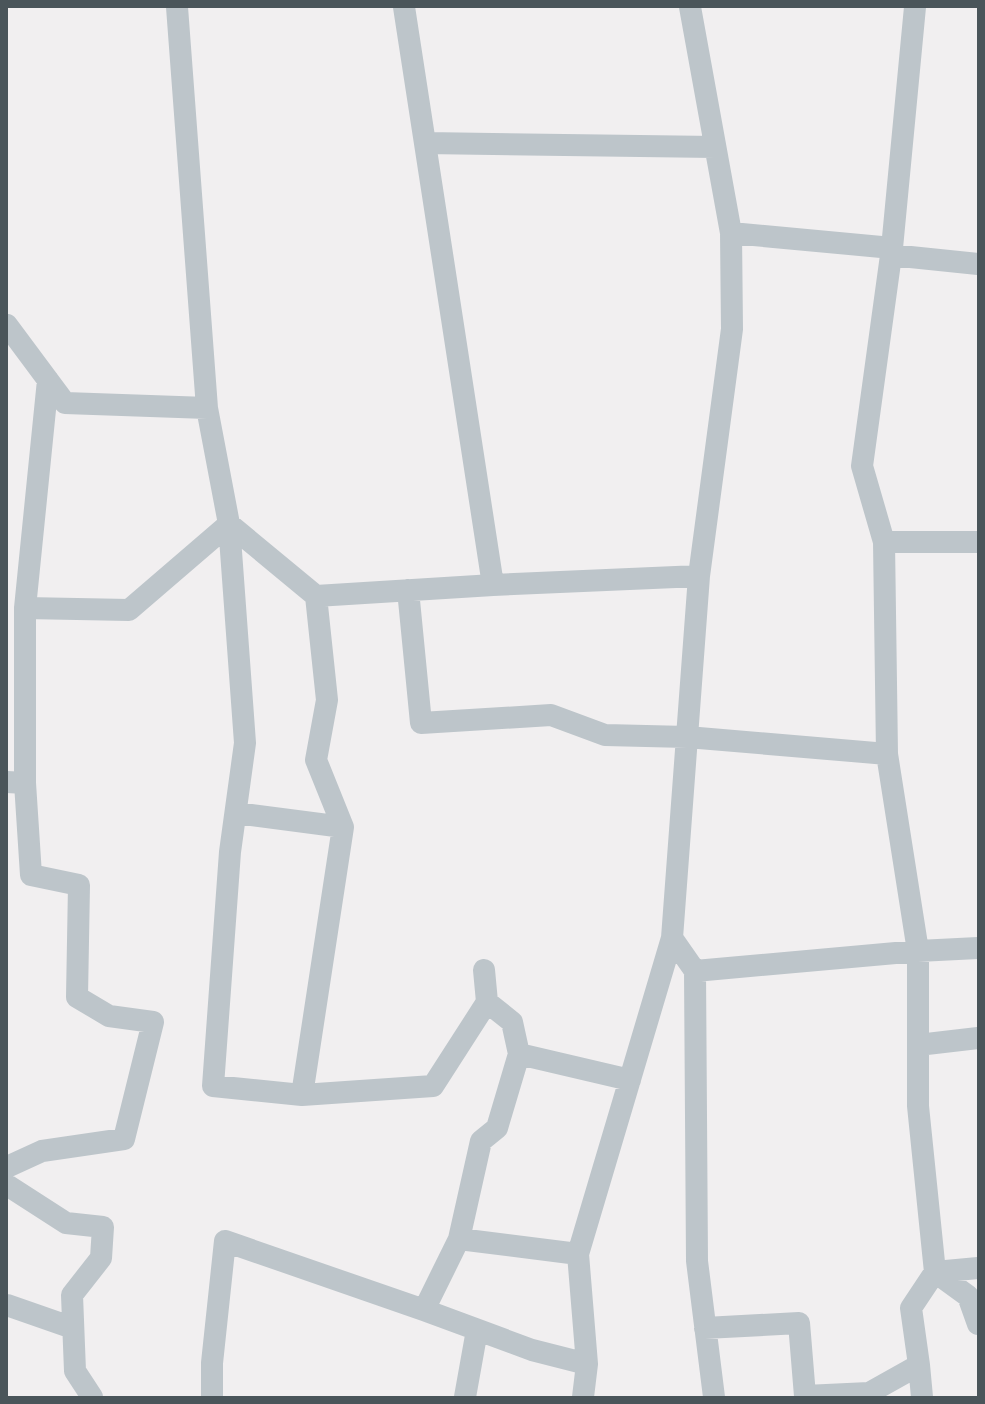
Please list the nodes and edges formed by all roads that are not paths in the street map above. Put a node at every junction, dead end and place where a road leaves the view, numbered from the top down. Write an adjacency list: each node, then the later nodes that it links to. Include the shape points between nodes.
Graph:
1 (177, 7): 12 (street)
2 (404, 7): 5 (street)
3 (690, 7): 6 (street)
4 (915, 7): 8 (street)
5 (425, 143): 6 (street); 17 (street)
6 (715, 147): 7 (street)
7 (731, 233): 8 (street); 16 (street, via 732,329)
8 (892, 251): 9 (street); 14 (street, via 862,466)
9 (978, 264)
10 (7, 325): 11 (street)
11 (48, 380): 12 (street, via 65,403); 20 (street)
12 (206, 408): 13 (street)
13 (229, 524): 19 (street); 20 (street, via 129,610); 26 (street, via 245,743)
14 (884, 542): 15 (street); 24 (street)
15 (978, 542)
16 (699, 576): 17 (street); 23 (street)
17 (493, 585): 18 (street)
18 (408, 590): 19 (street); 23 (street, via 421,723 552,715 605,735)
19 (316, 596): 27 (street, via 327,700 316,760)
20 (25, 608): 22 (street)
21 (7, 665): 22 (street)
22 (25, 677): 25 (street)
23 (687, 737): 24 (street); 28 (street)
24 (887, 754): 30 (street)
25 (16, 783): 39 (street, via 31,874 79,885 77,997 109,1016 153,1022 124,1139 42,1151)
26 (236, 813): 27 (street); 38 (street, via 230,852 214,1086)
27 (343, 827): 38 (street)
28 (672, 938): 32 (street); 37 (street)
29 (978, 948): 30 (street)
30 (918, 951): 32 (street); 35 (street)
31 (484, 970): 33 (street)
32 (695, 971): 49 (street, via 697,1261)
33 (487, 1002): 36 (street, via 512,1022); 38 (street, via 433,1086)
34 (978, 1038): 35 (street)
35 (918, 1045): 44 (street, via 918,1106)
36 (518, 1054): 37 (street); 41 (street, via 498,1128 481,1141)
37 (630, 1080): 42 (street)
38 (302, 1095)
39 (7, 1167)
40 (7, 1185): 48 (street, via 66,1223 102,1227 101,1258 72,1295)
41 (459, 1239): 42 (street); 46 (street)
42 (578, 1254): 51 (street)
43 (978, 1268): 44 (street)
44 (935, 1272): 47 (street, via 968,1296); 52 (street, via 911,1308)
45 (7, 1305): 48 (street)
46 (424, 1310): 50 (street); 55 (street, via 225,1241 212,1363)
47 (978, 1324)
48 (73, 1328): 54 (street, via 75,1371)
49 (705, 1328): 53 (street, via 799,1323); 58 (street)
50 (477, 1330): 51 (street, via 532,1350); 56 (street)
51 (587, 1364): 57 (street)
52 (919, 1365): 53 (street, via 869,1393); 59 (street)
53 (805, 1396)
54 (92, 1397)
55 (212, 1397)
56 (465, 1397)
57 (583, 1397)
58 (714, 1397)
59 (922, 1397)

